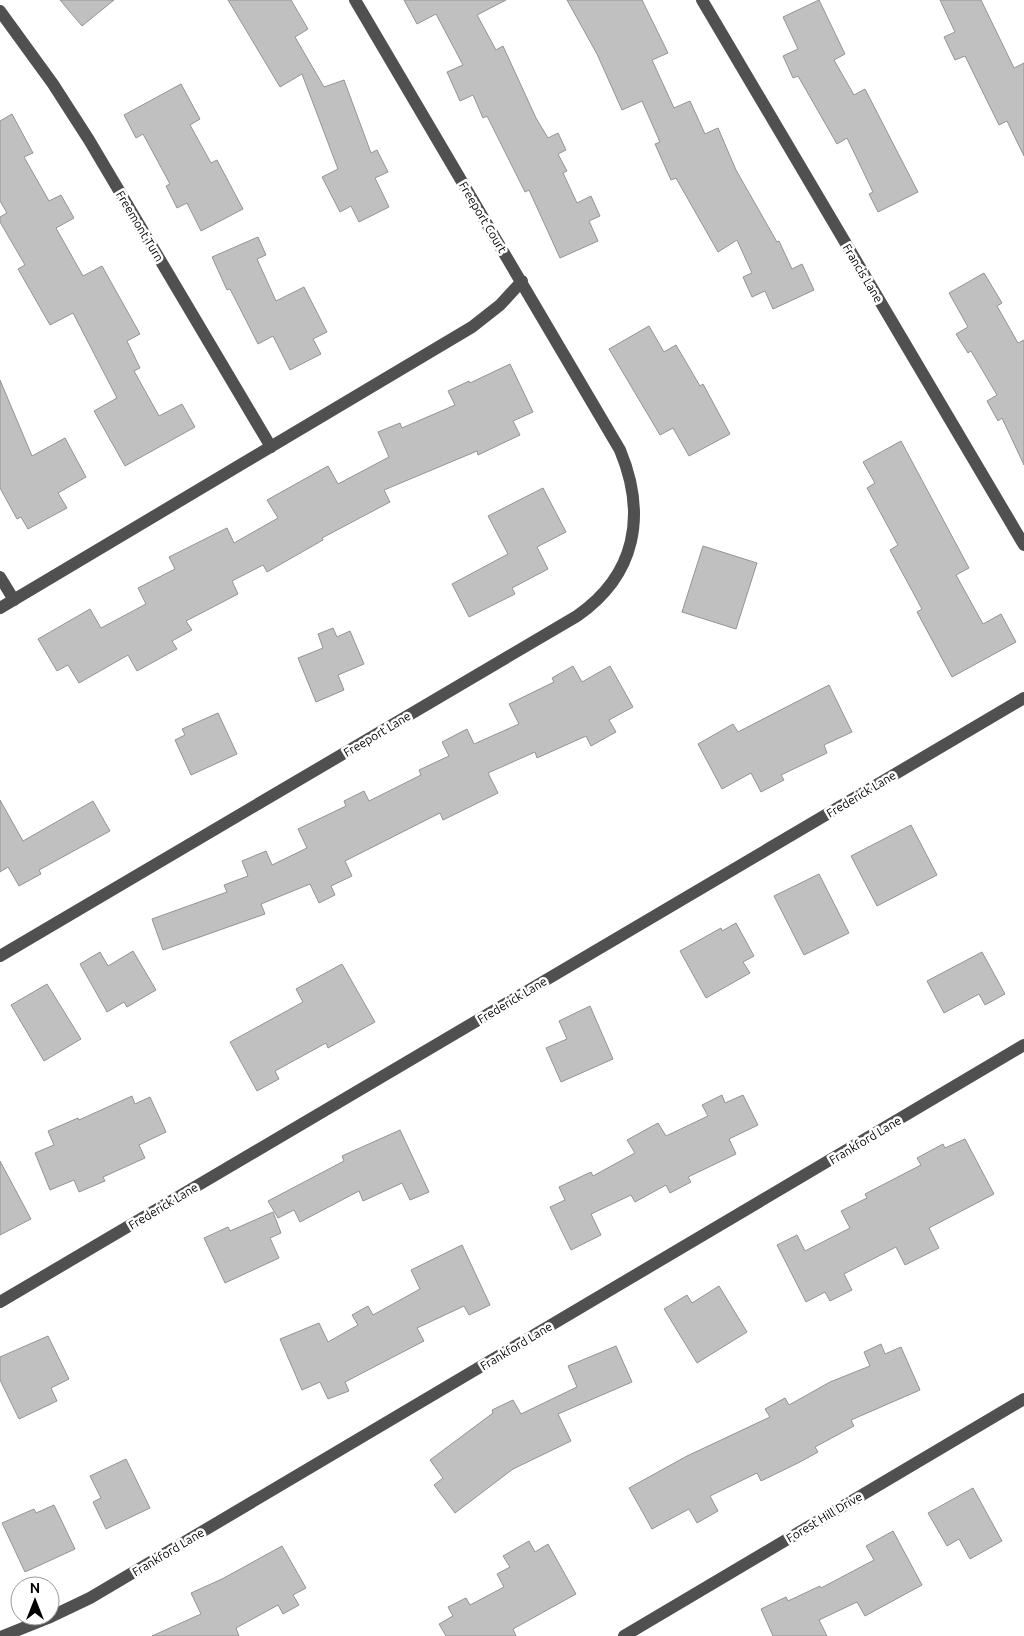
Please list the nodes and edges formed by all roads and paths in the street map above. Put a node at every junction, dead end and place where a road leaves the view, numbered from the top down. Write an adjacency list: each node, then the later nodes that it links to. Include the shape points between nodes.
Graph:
1 (355, 0): 4 (street, Freeport Court)
2 (702, 0): 7 (street, Francis Lane)
3 (0, 11): 6 (street, Freemont Turn, via 89,140)
4 (522, 281): 5 (street, Freeport Court); 6 (street, via 500,305 472,327)
5 (612, 434): 12 (street, Freeport Lane, via 631,480 634,531 622,566 602,595 589,607)
6 (271, 447): 9 (street)
7 (1024, 545)
8 (0, 577): 9 (street)
9 (14, 600): 10 (street)
10 (0, 608)
11 (1024, 698): 14 (street, Frederick Lane)
12 (0, 956)
13 (1024, 1045): 16 (street, Frankford Lane, via 90,1598)
14 (0, 1302)
15 (1024, 1399): 17 (street, Forest Hill Drive)
16 (3, 1636)
17 (624, 1636)

